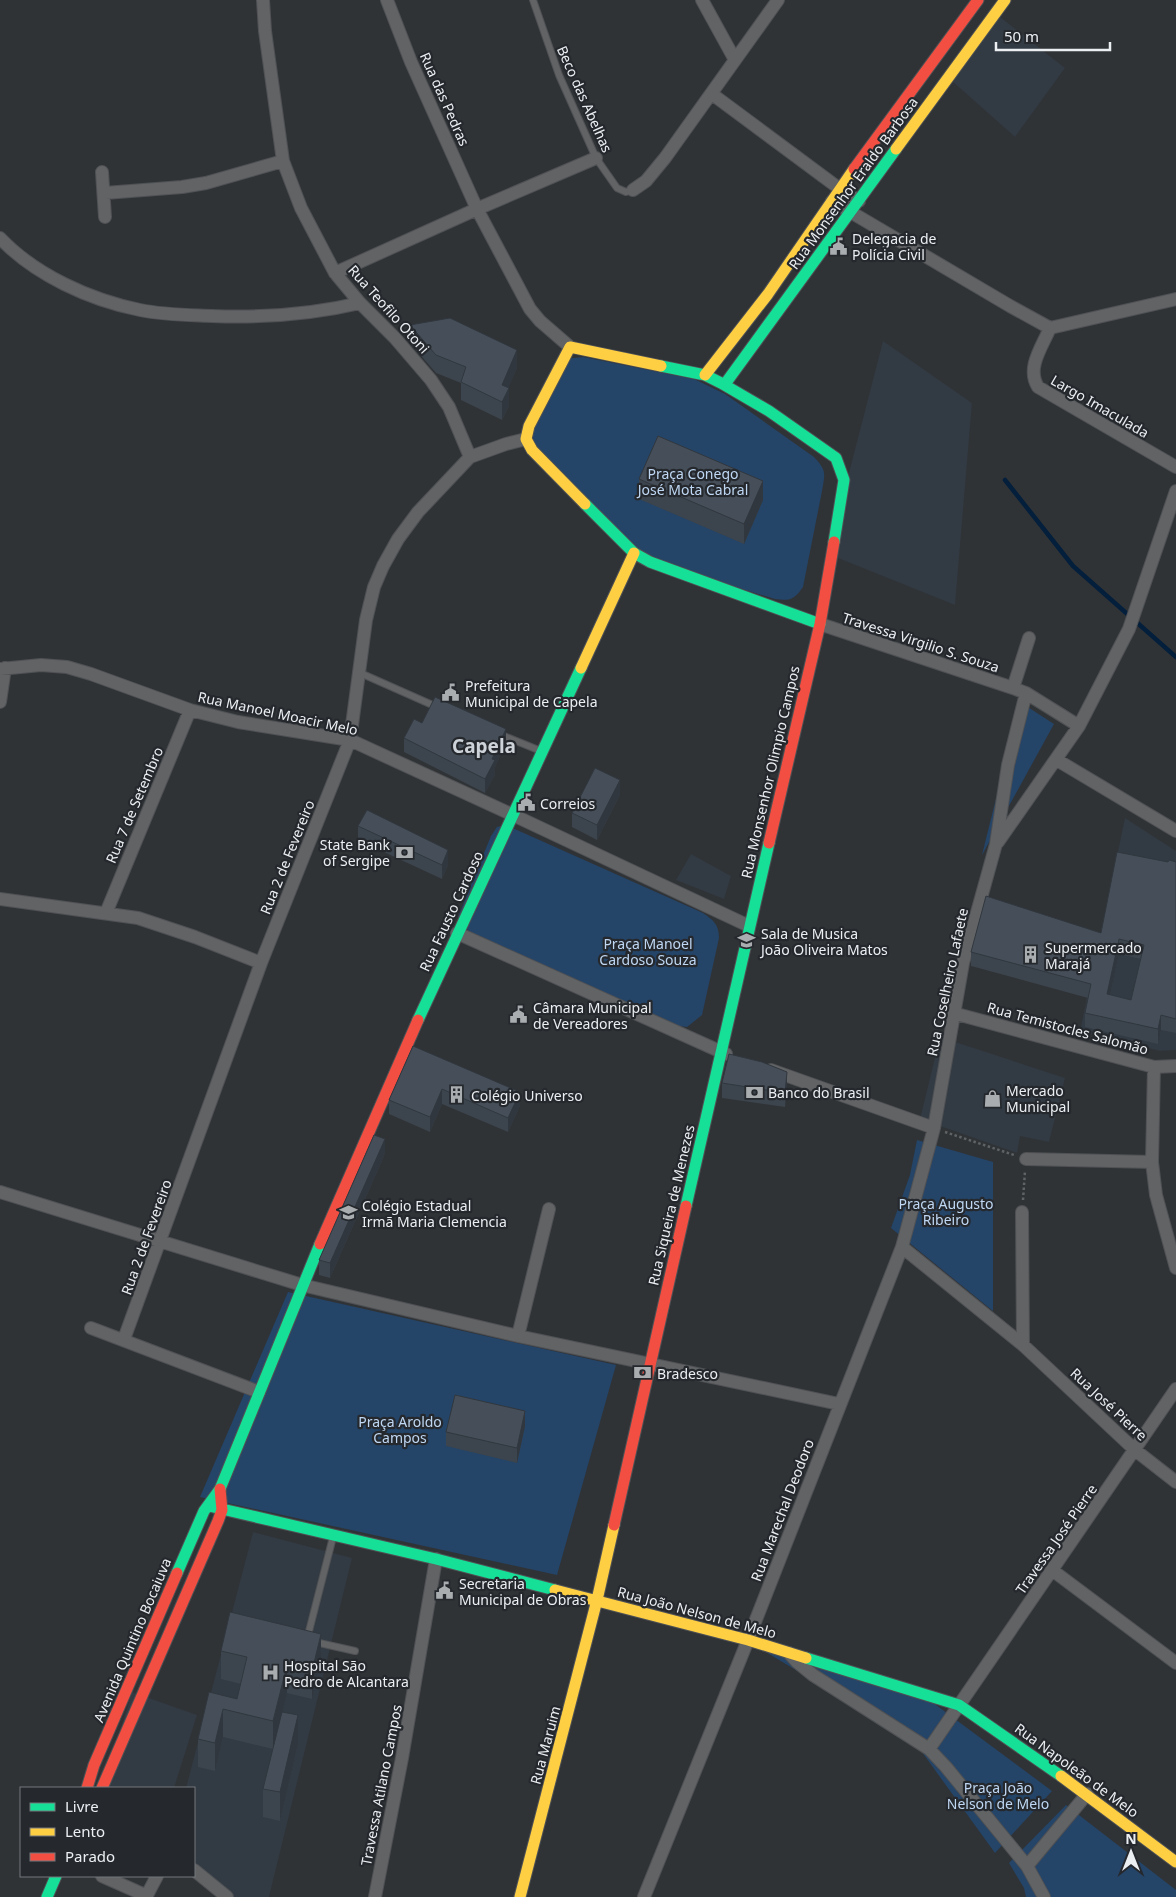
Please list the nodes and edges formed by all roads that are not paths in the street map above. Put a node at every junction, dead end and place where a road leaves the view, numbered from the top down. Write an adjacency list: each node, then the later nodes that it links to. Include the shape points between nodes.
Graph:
1 (263, 0): 11 (street, Rua Teofilo Otoni)
2 (386, 0): 18 (street, Rua das Pedras)
3 (532, 0): 10 (lane, Beco das Abelhas, via 559,75)
4 (702, 0): 8 (street)
5 (778, 0): 8 (street)
6 (978, 0): 13 (main road, Rua Monsenhor Eraldo Barbosa)
7 (1005, 0): 17 (main road, Rua Monsenhor Eraldo Barbosa)
8 (735, 60): 9 (street)
9 (712, 94): 13 (street); 14 (street, via 665,158)
10 (596, 158): 14 (lane, Beco das Abelhas, via 617,188 626,192); 18 (street)
11 (283, 161): 15 (street, via 206,183); 22 (street, Rua Teofilo Otoni, via 301,208)
12 (102, 172): 15 (street)
13 (840, 189): 16 (main road, Rua Monsenhor Eraldo Barbosa); 17 (street)
14 (634, 190)
15 (105, 193): 20 (street)
16 (832, 201): 19 (street); 27 (main road, Rua Monsenhor Eraldo Barbosa, via 768,294)
17 (859, 201): 19 (main road, Rua Monsenhor Eraldo Barbosa)
18 (478, 209): 22 (street); 26 (street, Rua das Pedras, via 530,309)
19 (850, 213): 25 (street); 28 (main road, Rua Monsenhor Eraldo Barbosa)
20 (105, 217)
21 (0, 238): 24 (street, via 37,270 63,284 140,310 176,314 289,316)
22 (336, 273): 24 (street, Rua Teofilo Otoni)
23 (1176, 299): 25 (street)
24 (360, 303): 30 (street, Rua Teofilo Otoni, via 431,380 449,407)
25 (1050, 328): 31 (street, Largo Imaculada, via 1033,369 1038,387)
26 (570, 347): 27 (main road); 29 (main road, via 528,426)
27 (705, 375): 28 (main road)
28 (725, 384): 34 (main road, via 829,452 841,468 843,491)
29 (526, 439): 30 (street, Rua 2 de Fevereiro); 33 (main road, via 532,450)
30 (470, 457): 37 (street, Rua 2 de Fevereiro, via 418,512 382,566 366,620)
31 (1176, 467)
32 (1176, 491): 43 (street, via 1130,629)
33 (634, 553): 34 (main road, via 650,562); 46 (main road, Rua Fausto Cardoso)
34 (820, 624): 38 (street, Travessa Virgilio S. Souza); 53 (main road, Rua Monsenhor Olimpio Campos)
35 (1029, 638): 38 (street, Travessa Virgilio S. Souza)
36 (3, 668): 40 (street); 41 (street, Rua Manoel Moacir Melo, via 67,667)
37 (358, 672): 42 (lane); 45 (street, Rua 2 de Fevereiro)
38 (1013, 688): 39 (street, Travessa Virgilio S. Souza)
39 (1026, 693): 43 (street, Travessa Virgilio S. Souza); 50 (street, via 1008,765)
40 (0, 702)
41 (190, 710): 45 (street, Rua Manoel Moacir Melo, via 238,722); 52 (street, Rua 7 de Setembro)
42 (447, 712)
43 (1079, 726): 47 (street)
44 (490, 730): 46 (lane)
45 (350, 740): 48 (street, Rua Manoel Moacir Melo); 55 (street, Rua 2 de Fevereiro)
46 (542, 752): 48 (main road, Rua Fausto Cardoso)
47 (1057, 760): 49 (street); 50 (street)
48 (513, 815): 53 (street); 54 (main road, Rua Fausto Cardoso)
49 (1176, 831)
50 (996, 844): 56 (street, Rua Coselheiro Lafaete, via 963,963)
51 (0, 898): 52 (street)
52 (106, 913): 55 (street, via 164,926)
53 (749, 926): 57 (main road)
54 (457, 933): 57 (street); 71 (main road, Rua Fausto Cardoso)
55 (261, 963): 68 (street, Rua 2 de Fevereiro)
56 (954, 1013): 61 (street, Rua Temistocles Salomão); 62 (street, Rua Coselheiro Lafaete)
57 (721, 1052): 58 (street); 76 (main road, Rua Siqueira de Menezes)
58 (739, 1059)
59 (758, 1066): 62 (street)
60 (1176, 1066): 61 (street, Rua Temistocles Salomão)
61 (1154, 1067): 64 (street)
62 (934, 1128): 69 (street, Rua Marechal Deodoro)
63 (1026, 1159): 64 (street)
64 (1152, 1162): 70 (street, via 1156,1195)
65 (0, 1192): 68 (street)
66 (549, 1209): 73 (street)
67 (1022, 1212): 75 (street)
68 (160, 1241): 71 (street); 74 (street, Rua 2 de Fevereiro)
69 (902, 1247): 75 (street); 79 (street, Rua Marechal Deodoro)
70 (1176, 1268)
71 (302, 1285): 73 (street); 78 (main road)
72 (91, 1328): 74 (street)
73 (518, 1336): 76 (street)
74 (124, 1339): 78 (street)
75 (1023, 1345): 80 (street, Rua José Pierre)
76 (651, 1364): 79 (street); 88 (main road)
77 (1176, 1389): 80 (street, Travessa José Pierre)
78 (259, 1392): 82 (main road)
79 (839, 1404): 91 (street, Rua Marechal Deodoro)
80 (1136, 1450): 81 (street, Rua José Pierre); 87 (street, Travessa José Pierre)
81 (1176, 1482)
82 (220, 1489): 83 (main road); 84 (main road)
83 (207, 1505): 84 (main road); 97 (main road, Avenida Quintino Bocaiuva)
84 (222, 1510): 85 (main road); 98 (main road)
85 (333, 1536): 86 (main road); 90 (lane)
86 (436, 1559): 88 (main road); 110 (street, Travessa Atilano Campos)
87 (1052, 1570): 94 (street); 95 (street, Travessa José Pierre)
88 (597, 1600): 91 (main road, Rua João Nelson de Melo); 111 (main road, Rua Maruim)
89 (298, 1638): 90 (lane)
90 (306, 1640): 92 (lane)
91 (748, 1640): 93 (main road, Rua João Nelson de Melo); 112 (street, Rua Marechal Deodoro)
92 (355, 1651)
93 (789, 1653): 95 (main road, Rua João Nelson de Melo); 96 (street, Rua João Nelson de Melo, via 813,1675)
94 (1176, 1663)
95 (959, 1705): 96 (street, Travessa José Pierre); 99 (main road, Rua Napoleão de Melo)
96 (929, 1749): 101 (street, Rua João Nelson de Melo)
97 (87, 1787)
98 (102, 1787)
99 (1087, 1794): 100 (main road, Rua Napoleão de Melo); 101 (street)
100 (1176, 1862)
101 (1027, 1866): 107 (street, Rua João Nelson de Melo)
102 (195, 1871): 109 (street)
103 (56, 1877): 108 (main road)
104 (104, 1877): 106 (street)
105 (156, 1877): 106 (street)
106 (147, 1896)
107 (1042, 1896)
108 (47, 1897)
109 (227, 1897)
110 (375, 1897)
111 (520, 1897)
112 (644, 1897)

